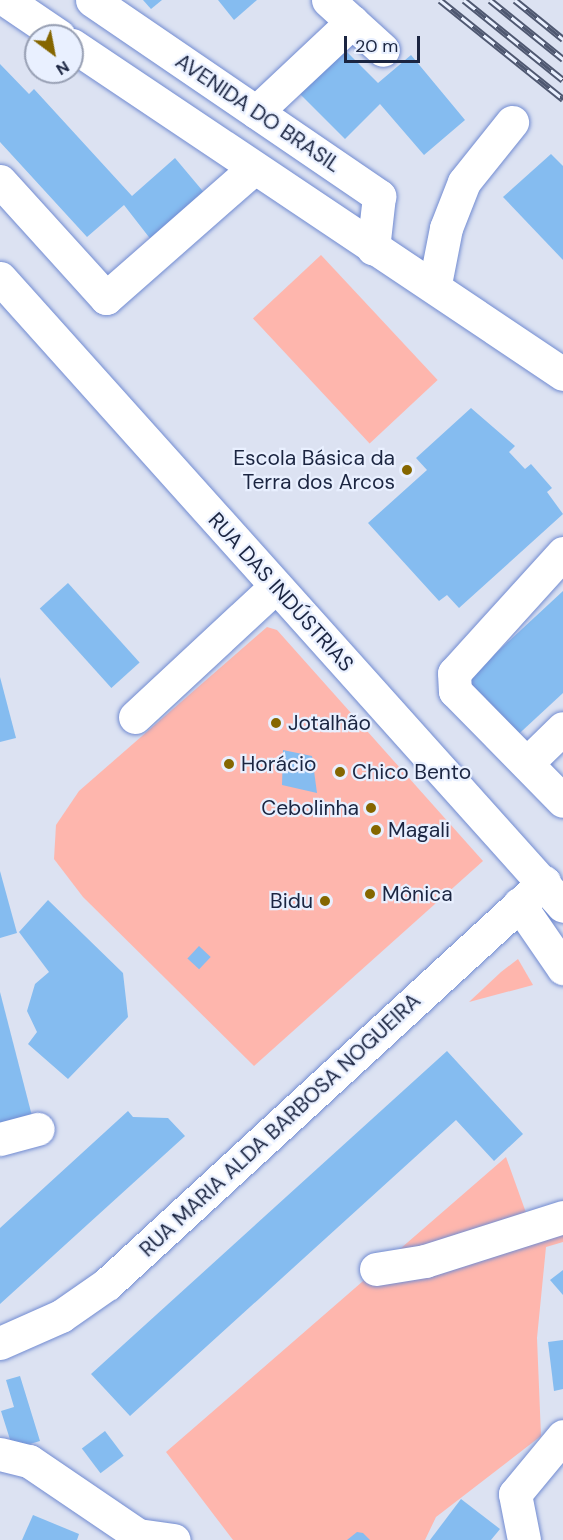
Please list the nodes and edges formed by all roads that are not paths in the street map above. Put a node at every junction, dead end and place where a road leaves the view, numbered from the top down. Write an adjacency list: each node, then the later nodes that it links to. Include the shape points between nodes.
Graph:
1 (6, 0): 5 (street)
2 (92, 0): 8 (street, AVENIDA DO BRASIL)
3 (328, 0): 4 (street)
4 (352, 22): 6 (street); 8 (street)
5 (41, 24)
6 (383, 50)
7 (84, 53): 10 (street)
8 (256, 112): 12 (street, AVENIDA DO BRASIL, via 379,196)
9 (512, 122): 14 (street, via 464,182 446,228)
10 (254, 168): 11 (street, via 106,298); 12 (street)
11 (0, 181)
12 (373, 249): 14 (street)
13 (0, 278): 17 (street, RUA DAS INDÚSTRIAS)
14 (435, 284): 15 (street)
15 (563, 374)
16 (563, 553): 20 (street, via 454,673 455,691)
17 (276, 586): 18 (street); 22 (street, RUA DAS INDÚSTRIAS)
18 (135, 717)
19 (563, 728): 20 (street)
20 (527, 763): 21 (street)
21 (563, 801)
22 (553, 894): 23 (street, RUA MARIA ALDA BARBOSA NOGUEIRA)
23 (519, 904): 24 (street); 29 (street, RUA MARIA ALDA BARBOSA NOGUEIRA, via 108,1284 62,1316)
24 (563, 968)
25 (38, 1129): 26 (street)
26 (0, 1139)
27 (563, 1216): 28 (street, via 425,1261)
28 (376, 1269)
29 (0, 1343)
30 (563, 1436): 33 (street, via 514,1494)
31 (0, 1454): 32 (street, via 29,1461 138,1534)
32 (174, 1540)
33 (524, 1540)

